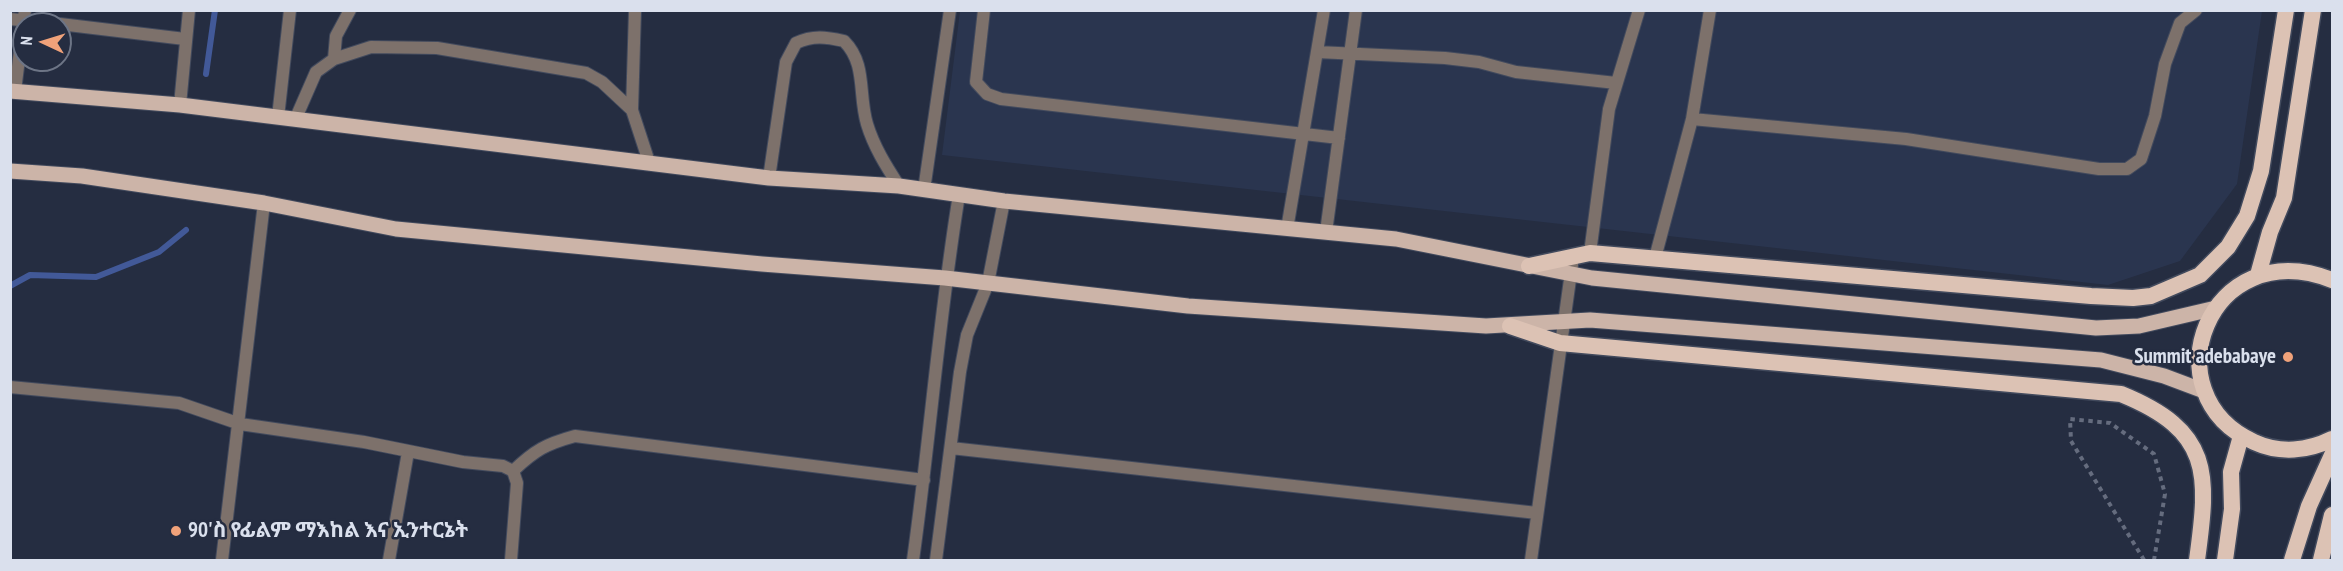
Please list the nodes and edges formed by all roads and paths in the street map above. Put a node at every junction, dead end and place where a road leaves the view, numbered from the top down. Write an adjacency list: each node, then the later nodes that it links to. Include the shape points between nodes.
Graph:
1 (189, 10): 15 (street)
2 (290, 10): 24 (street)
3 (350, 10): 18 (street, via 336,36)
4 (635, 10): 23 (street)
5 (950, 10): 33 (street)
6 (984, 10): 27 (street, via 976,82 987,94 1001,99)
7 (1324, 10): 16 (street)
8 (1356, 10): 17 (street)
9 (1639, 10): 20 (street)
10 (1710, 10): 25 (street)
11 (2196, 10): 25 (street, via 2180,23 2165,64 2155,116 2141,159 2127,169 2099,169 1906,139)
12 (2286, 10): 40 (highway, via 2261,171 2247,216 2228,247 2200,275 2178,286 2133,298)
13 (2313, 10): 43 (highway, via 2284,198)
14 (72, 26): 15 (street)
15 (185, 39): 22 (street)
16 (1317, 52): 17 (street); 27 (street)
17 (1350, 52): 20 (street, via 1445,58 1516,72); 28 (street)
18 (334, 59): 23 (street, via 371,47 436,48 586,73 602,82); 26 (street, via 316,72)
19 (15, 72): 21 (street)
20 (1616, 83): 39 (street)
21 (13, 91): 22 (main road)
22 (180, 105): 24 (main road)
23 (632, 110): 29 (street)
24 (278, 117): 26 (main road)
25 (1692, 119): 40 (street)
26 (295, 120): 29 (main road)
27 (1303, 133): 28 (street); 37 (street)
28 (1339, 138): 38 (street)
29 (649, 162): 31 (main road)
30 (10, 171): 36 (main road, via 82,176)
31 (769, 178): 32 (main road); 32 (street, via 786,62 796,43 810,36 844,41 860,62 860,87 875,148)
32 (899, 186): 33 (main road)
33 (924, 190): 34 (main road)
34 (959, 195): 35 (main road); 44 (street)
35 (1005, 201): 37 (main road); 46 (street)
36 (264, 203): 44 (main road, via 396,229); 53 (street)
37 (1287, 229): 38 (main road)
38 (1326, 232): 41 (main road, via 1425,244)
39 (1582, 254): 40 (highway); 41 (highway); 42 (street)
40 (1655, 258)
41 (1529, 266): 42 (main road)
42 (1570, 273): 47 (main road, via 2096,328 2139,326); 48 (street)
43 (2258, 275): 45 (highway, via 2283,269 2309,271); 47 (highway, via 2234,288)
44 (945, 278): 46 (main road); 60 (street)
45 (2332, 280)
46 (988, 283): 49 (main road, via 1188,306); 56 (street, via 967,335)
47 (2216, 308): 52 (highway, via 2205,327 2200,348)
48 (1562, 320): 49 (main road); 50 (street); 52 (main road, via 2101,360)
49 (1510, 326): 50 (highway)
50 (1560, 342): 61 (street); 71 (highway, via 2121,394 2172,420 2194,447 2203,474 2205,502)
51 (10, 387): 53 (street, via 179,402)
52 (2205, 391): 54 (highway, via 2219,417)
53 (240, 424): 57 (street); 63 (street)
54 (2241, 436): 55 (highway, via 2265,448 2292,451); 72 (highway, via 2231,472 2232,509)
55 (2332, 439)
56 (951, 448): 61 (street); 67 (street)
57 (408, 452): 59 (street, via 503,466); 64 (street)
58 (2332, 455): 73 (highway, via 2309,506)
59 (513, 471): 60 (street, via 547,444 575,436); 65 (street, via 517,504)
60 (924, 480): 66 (street)
61 (1537, 513): 68 (street)
62 (2332, 515): 74 (highway)
63 (222, 561)
64 (389, 561)
65 (511, 561)
66 (913, 561)
67 (936, 561)
68 (1531, 561)
69 (2144, 561): 70 (path, via 2071,441 2070,419 2110,423 2154,454 2165,494)
70 (2154, 561)
71 (2197, 561)
72 (2225, 561)
73 (2292, 561)
74 (2321, 561)

